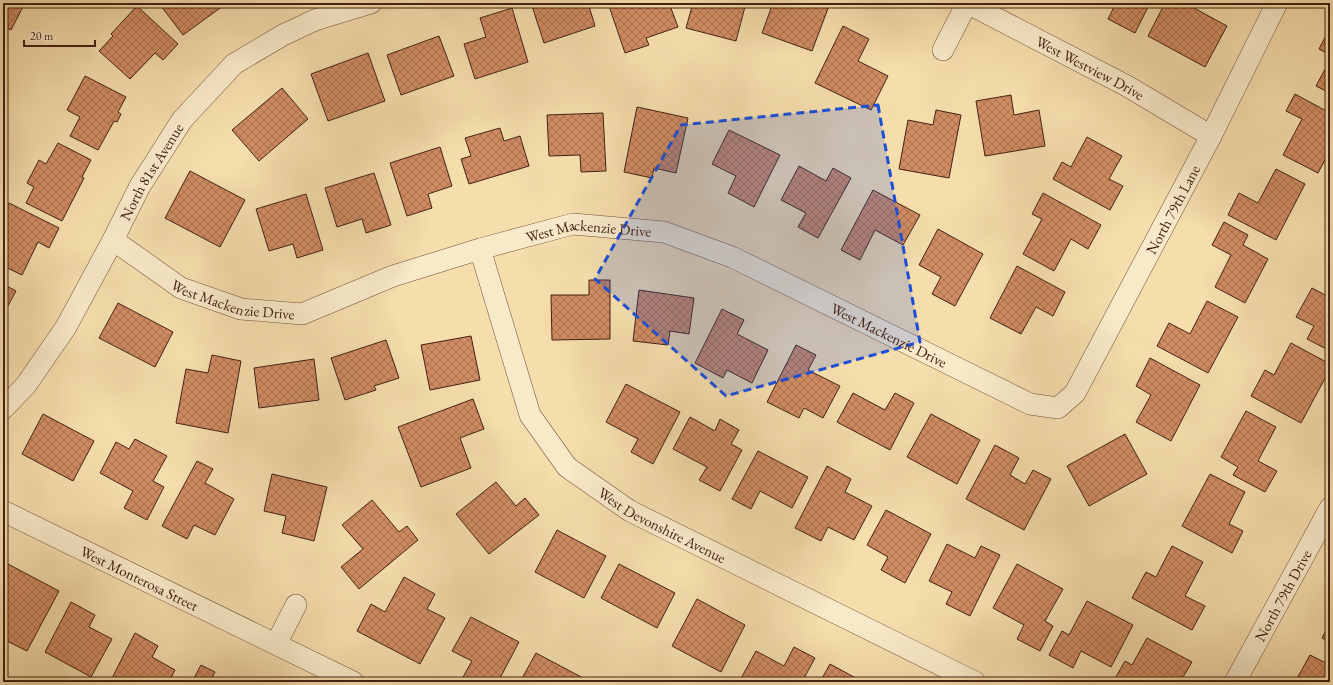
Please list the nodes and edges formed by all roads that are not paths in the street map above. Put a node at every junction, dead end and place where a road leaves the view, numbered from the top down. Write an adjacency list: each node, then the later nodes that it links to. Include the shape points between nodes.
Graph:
1 (967, 3): 4 (street, West Westview Drive); 5 (street, West Westview Drive, via 1127,86)
2 (1277, 3): 5 (street, North 79th Lane)
3 (364, 4): 6 (street, North 81st Avenue, via 315,20 283,35 234,64 182,120 140,186)
4 (942, 50)
5 (1211, 136): 8 (street, North 79th Lane, via 1075,393)
6 (113, 240): 7 (street, West Mackenzie Drive, via 181,288 241,309 302,314 393,276); 9 (street, North 81st Avenue, via 66,327 26,385)
7 (480, 249): 8 (street, West Mackenzie Drive, via 573,224 664,232 732,258 1030,404); 15 (street, West Devonshire Avenue, via 530,415 567,467 630,511)
8 (1058, 408)
9 (3, 409)
10 (1330, 508): 16 (street, North 79th Drive)
11 (3, 511): 13 (street, West Monterosa Street)
12 (296, 605): 13 (street)
13 (276, 644): 14 (street, West Monterosa Street)
14 (353, 682)
15 (975, 682)
16 (1235, 682)

